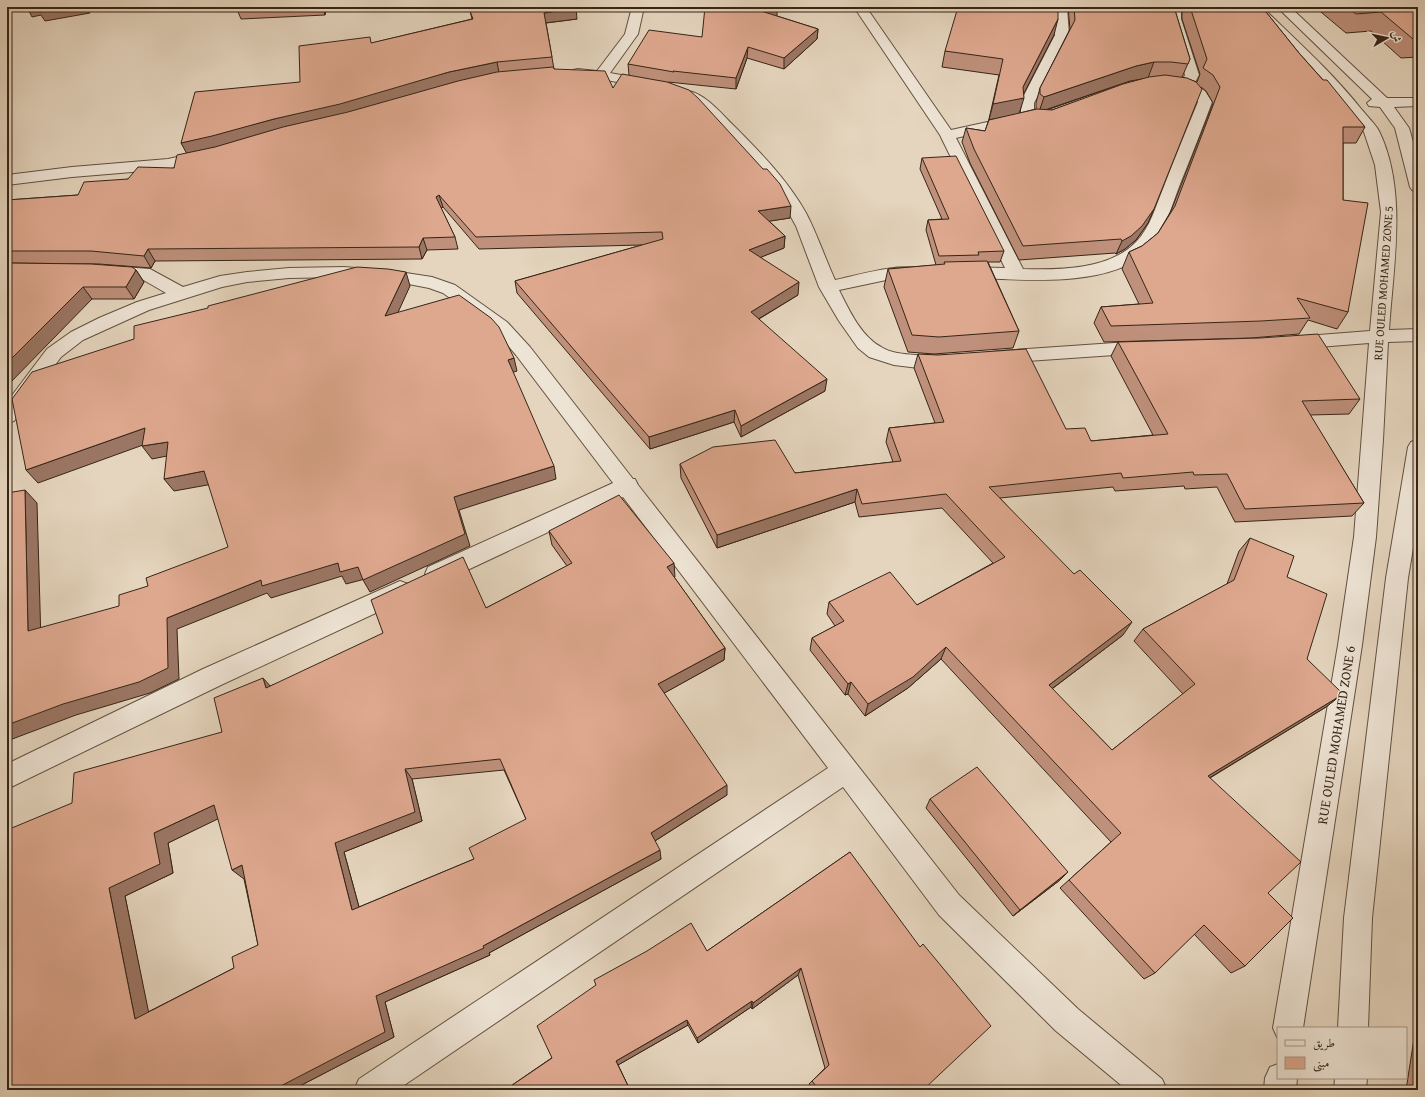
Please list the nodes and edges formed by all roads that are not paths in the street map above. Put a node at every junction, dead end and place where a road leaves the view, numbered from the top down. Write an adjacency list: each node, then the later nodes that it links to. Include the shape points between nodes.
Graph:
1 (638, 7): 8 (street, via 630,34)
2 (860, 7): 16 (street)
3 (1061, 7): 15 (street, via 1062,35 1027,103 1027,113)
4 (1180, 7): 10 (street, via 1175,11 1175,19 1192,75)
5 (1255, 7): 13 (street, RUE OULED MOHAMED ZONE 5)
6 (1283, 7): 12 (street)
7 (560, 74): 8 (street)
8 (601, 75): 24 (street, via 669,88 695,98 707,108 764,166 787,194 804,224)
9 (1160, 84): 10 (street)
10 (1186, 86): 23 (street, via 1203,96 1205,102 1158,221 1144,244 1110,266 1040,275)
11 (1418, 102): 12 (street)
12 (1384, 103): 13 (street); 19 (street, via 1402,128)
13 (1350, 104): 27 (street, RUE OULED MOHAMED ZONE 5, via 1371,131 1383,165 1390,212)
14 (1070, 109): 15 (street, via 1043,118)
15 (1032, 116): 16 (street)
16 (947, 135): 23 (street)
17 (220, 153): 18 (street, via 168,164)
18 (7, 180)
19 (1418, 187)
20 (92, 270): 25 (street, via 144,273)
21 (928, 272): 24 (street, via 892,274)
22 (950, 272): 23 (street)
23 (1016, 273)
24 (828, 287): 31 (street, via 845,318 869,348 881,355 934,362)
25 (180, 293): 32 (street, via 137,308 77,336 54,354); 35 (street, via 248,277 344,272 393,276 432,283 448,289 501,326)
26 (1418, 335): 27 (street)
27 (1379, 336): 28 (street); 33 (street, RUE OULED MOHAMED ZONE 5)
28 (1275, 344)
29 (1157, 347): 30 (street)
30 (988, 358)
31 (957, 360)
32 (7, 416)
33 (1373, 440): 38 (street, RUE OULED MOHAMED ZONE 6, via 1365,537 1350,645)
34 (1418, 447): 39 (street, via 1397,578 1358,918)
35 (628, 485): 36 (street); 37 (street, via 212,678)
36 (845, 771): 42 (street); 43 (street, via 949,905 1067,1020)
37 (7, 777)
38 (1288, 1027)
39 (1353, 1027)
40 (1281, 1079): 44 (street)
41 (1351, 1079): 45 (street)
42 (370, 1090)
43 (1151, 1090)
44 (1280, 1090)
45 (1350, 1090)

